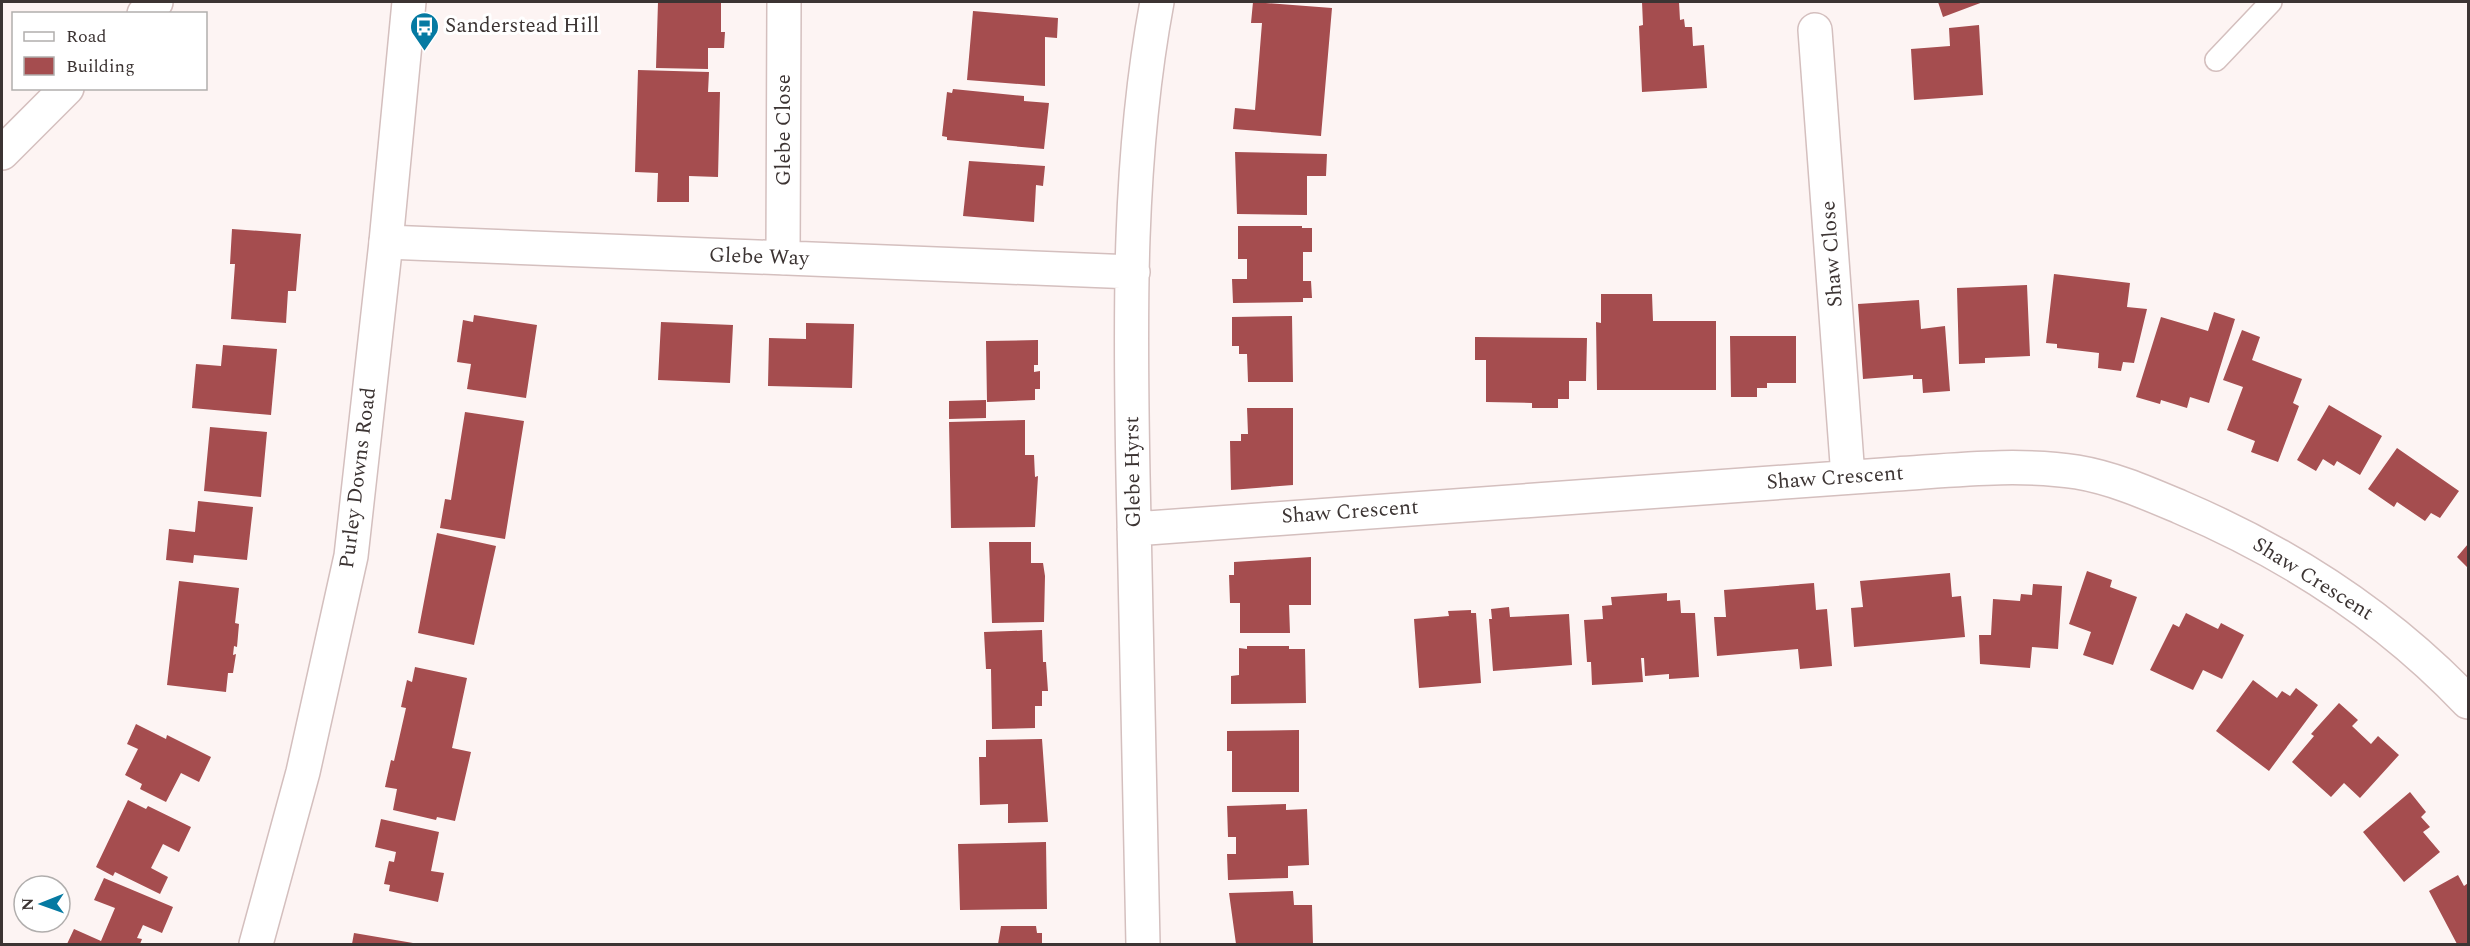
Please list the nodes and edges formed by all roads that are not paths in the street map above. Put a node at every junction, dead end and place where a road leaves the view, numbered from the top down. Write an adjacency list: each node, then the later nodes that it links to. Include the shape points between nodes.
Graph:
1 (409, 2): 9 (street, Purley Downs Road)
2 (784, 2): 10 (street, Glebe Close)
3 (1157, 2): 11 (street, Glebe Hyrst, via 1141,107)
4 (2271, 2): 6 (lane)
5 (1815, 30): 12 (street, Shaw Close)
6 (2216, 60)
7 (65, 90): 8 (street)
8 (2, 153)
9 (386, 242): 10 (street, Glebe Way); 15 (street, Purley Downs Road, via 351,556 303,772)
10 (783, 258): 11 (street, Glebe Way)
11 (1132, 272): 13 (street, Glebe Hyrst)
12 (1848, 477): 13 (street, Shaw Crescent); 14 (street, Shaw Crescent, via 2030,468 2078,472 2122,483 2234,531 2331,587 2397,635)
13 (1134, 530): 16 (street, Glebe Hyrst)
14 (2469, 702)
15 (256, 945)
16 (1143, 945)

